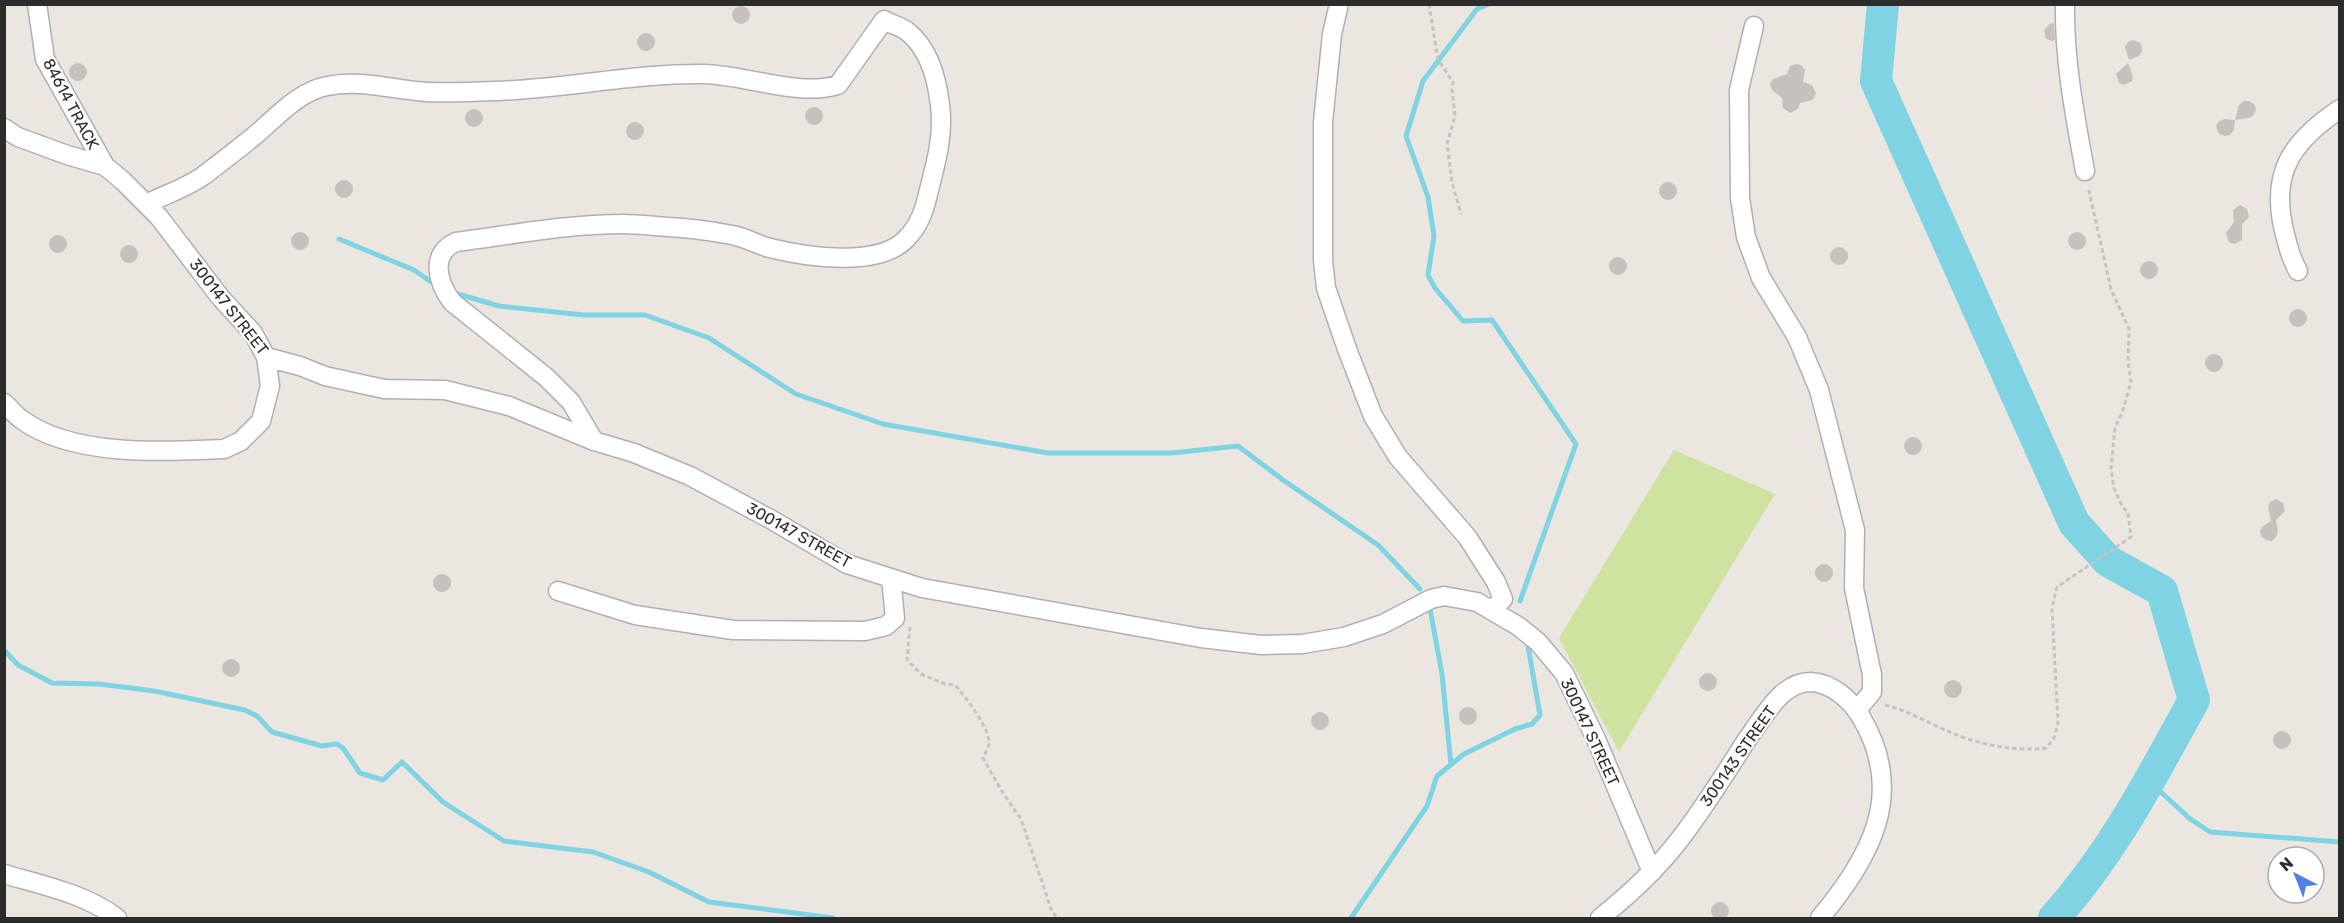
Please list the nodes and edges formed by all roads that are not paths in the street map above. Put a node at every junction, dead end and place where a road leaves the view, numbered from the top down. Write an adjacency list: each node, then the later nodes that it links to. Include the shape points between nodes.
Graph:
1 (38, 4): 7 (street, 84614 TRACK, via 45,59)
2 (1339, 4): 16 (street, via 1323,122 1326,288 1373,416 1398,457 1468,538 1496,582 1503,599)
3 (2065, 4): 8 (street, via 2070,85)
4 (1754, 26): 17 (street, via 1739,90 1744,227 1761,278 1797,337 1819,390 1855,530 1854,588 1872,675 1872,692)
5 (2340, 109): 10 (street, via 2301,141 2286,164 2280,184 2278,200 2283,225 2289,254)
6 (4, 128): 7 (street, 300147 STREET, via 28,141)
7 (105, 166): 9 (street, 300147 STREET)
8 (2085, 171)
9 (146, 204): 11 (street, 300147 STREET, via 253,333); 13 (street, via 200,178 293,102 327,86 368,83 426,92 496,92 704,74 826,89 838,85 884,20 909,32 931,64 942,115 939,152 924,212 906,240 895,248 848,258 814,255 769,248 734,235 624,224 456,242 446,247 439,260 439,279 452,302 547,378 571,402)
10 (2298, 271)
11 (266, 357): 12 (street, via 270,386 261,421 241,441 224,448 103,449 55,437 21,420); 13 (street, 300147 STREET, via 384,389 445,390 509,406)
12 (4, 403)
13 (594, 441): 14 (street, 300147 STREET, via 690,477 847,564)
14 (891, 578): 15 (street, via 895,618 879,629 865,631 734,630 635,615); 16 (street, 300147 STREET, via 922,588 1024,607 1261,645 1344,637 1444,597 1477,602)
15 (558, 591)
16 (1492, 610): 18 (street, 300147 STREET, via 1538,642 1564,674)
17 (1862, 705): 18 (street, 300143 STREET, via 1826,685 1811,682 1781,695 1680,840); 22 (street, 300143 STREET, via 1881,776 1881,813 1866,854)
18 (1652, 872): 21 (street, 300143 STREET, via 1629,896)
19 (4, 874): 20 (street, via 55,888)
20 (117, 918)
21 (1599, 918)
22 (1820, 918)

